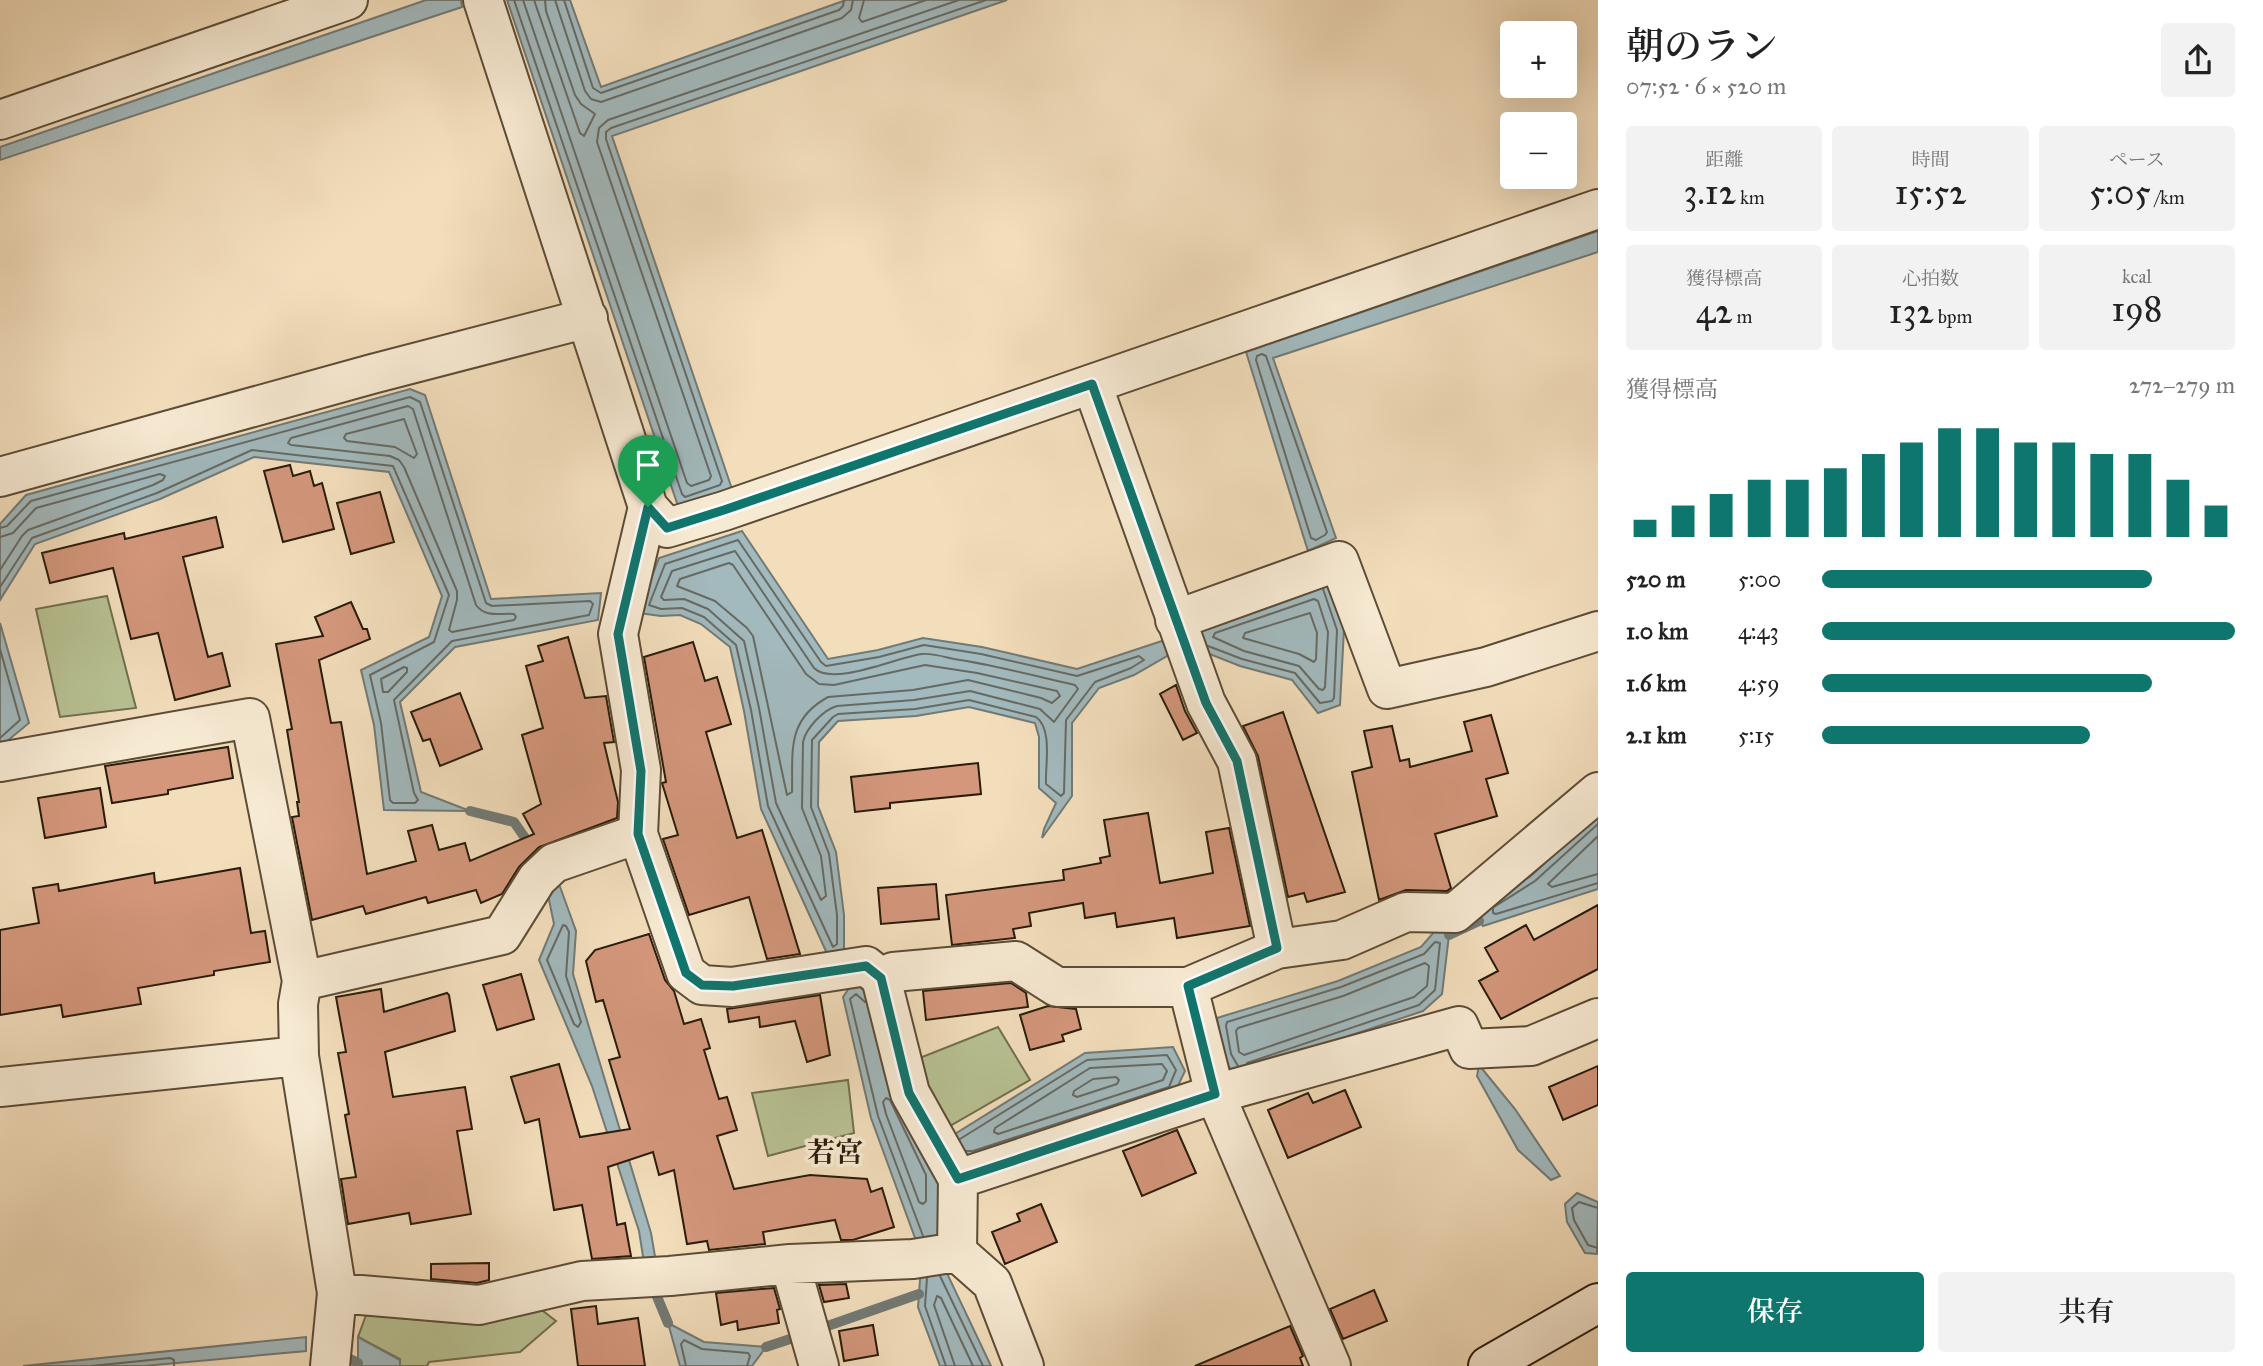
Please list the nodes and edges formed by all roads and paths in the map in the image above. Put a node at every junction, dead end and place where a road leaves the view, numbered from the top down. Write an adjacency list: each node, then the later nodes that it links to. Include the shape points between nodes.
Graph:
1 (348, 0): 3 (street)
2 (483, 0): 5 (street)
3 (0, 120)
4 (1598, 209): 6 (street)
5 (588, 318): 7 (street); 8 (street)
6 (1092, 384): 8 (street, via 667,528); 10 (street)
7 (0, 477)
8 (648, 507): 13 (street, via 618,634 641,771)
9 (1598, 631): 10 (street, via 1486,667 1387,689 1339,561)
10 (1181, 636): 14 (street, via 1206,703 1237,761)
11 (0, 762): 16 (street, via 250,718)
12 (1598, 792): 14 (street, via 1455,913 1406,912 1342,940)
13 (638, 834): 15 (street, via 686,973 702,985 733,986 827,972); 16 (street, via 545,871 502,935)
14 (1277, 948): 17 (street)
15 (874, 972): 17 (street, via 1016,961 1057,986); 22 (street, via 909,1093)
16 (302, 981): 19 (street)
17 (1188, 986): 21 (street)
18 (1598, 1018): 21 (street, via 1531,1046 1469,1049 1459,1026)
19 (299, 1056): 20 (street); 25 (street)
20 (0, 1087)
21 (1215, 1094): 22 (street); 30 (street)
22 (947, 1161): 23 (street)
23 (957, 1252): 24 (street, via 913,1259); 29 (street, via 992,1283)
24 (790, 1264): 25 (street, via 582,1281 479,1305); 28 (street)
25 (337, 1293): 27 (street)
26 (1596, 1311): 31 (street)
27 (331, 1355)
28 (819, 1366)
29 (1024, 1366)
30 (1331, 1366)
31 (1488, 1366)

